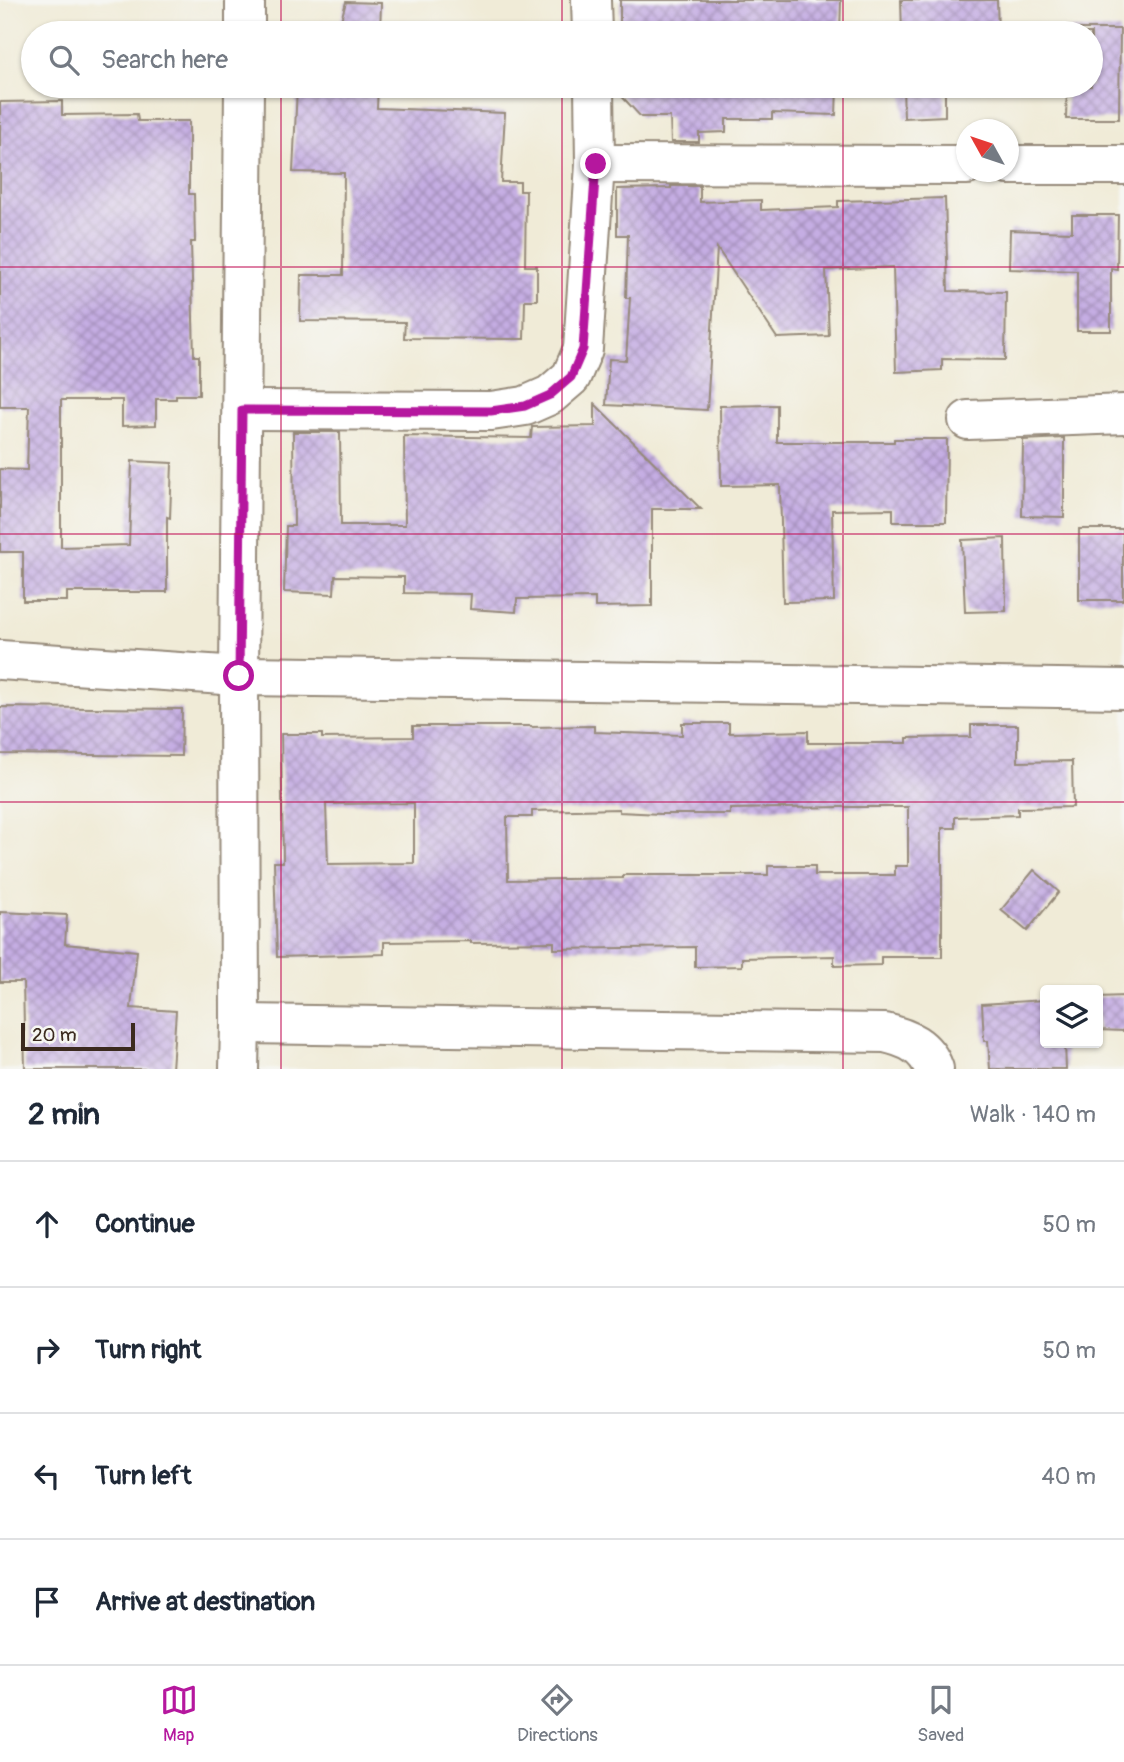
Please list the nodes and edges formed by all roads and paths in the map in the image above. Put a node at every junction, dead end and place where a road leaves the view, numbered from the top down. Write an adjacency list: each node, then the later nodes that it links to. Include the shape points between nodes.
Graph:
1 (245, 0): 3 (street)
2 (592, 0): 4 (street)
3 (245, 21)
4 (592, 21)
5 (244, 98): 11 (street)
6 (594, 98): 7 (street)
7 (596, 164): 8 (street); 11 (street, via 583,349 571,377 550,395 525,406 491,411)
8 (956, 165)
9 (1019, 165): 10 (street)
10 (1124, 165)
11 (242, 410): 15 (street)
12 (1124, 414): 13 (street)
13 (968, 420)
14 (0, 660): 15 (street)
15 (239, 676): 16 (street); 17 (street)
16 (1124, 689)
17 (240, 1024): 18 (street); 19 (street, via 885,1033 907,1038 923,1051)
18 (239, 1069)
19 (934, 1069)

